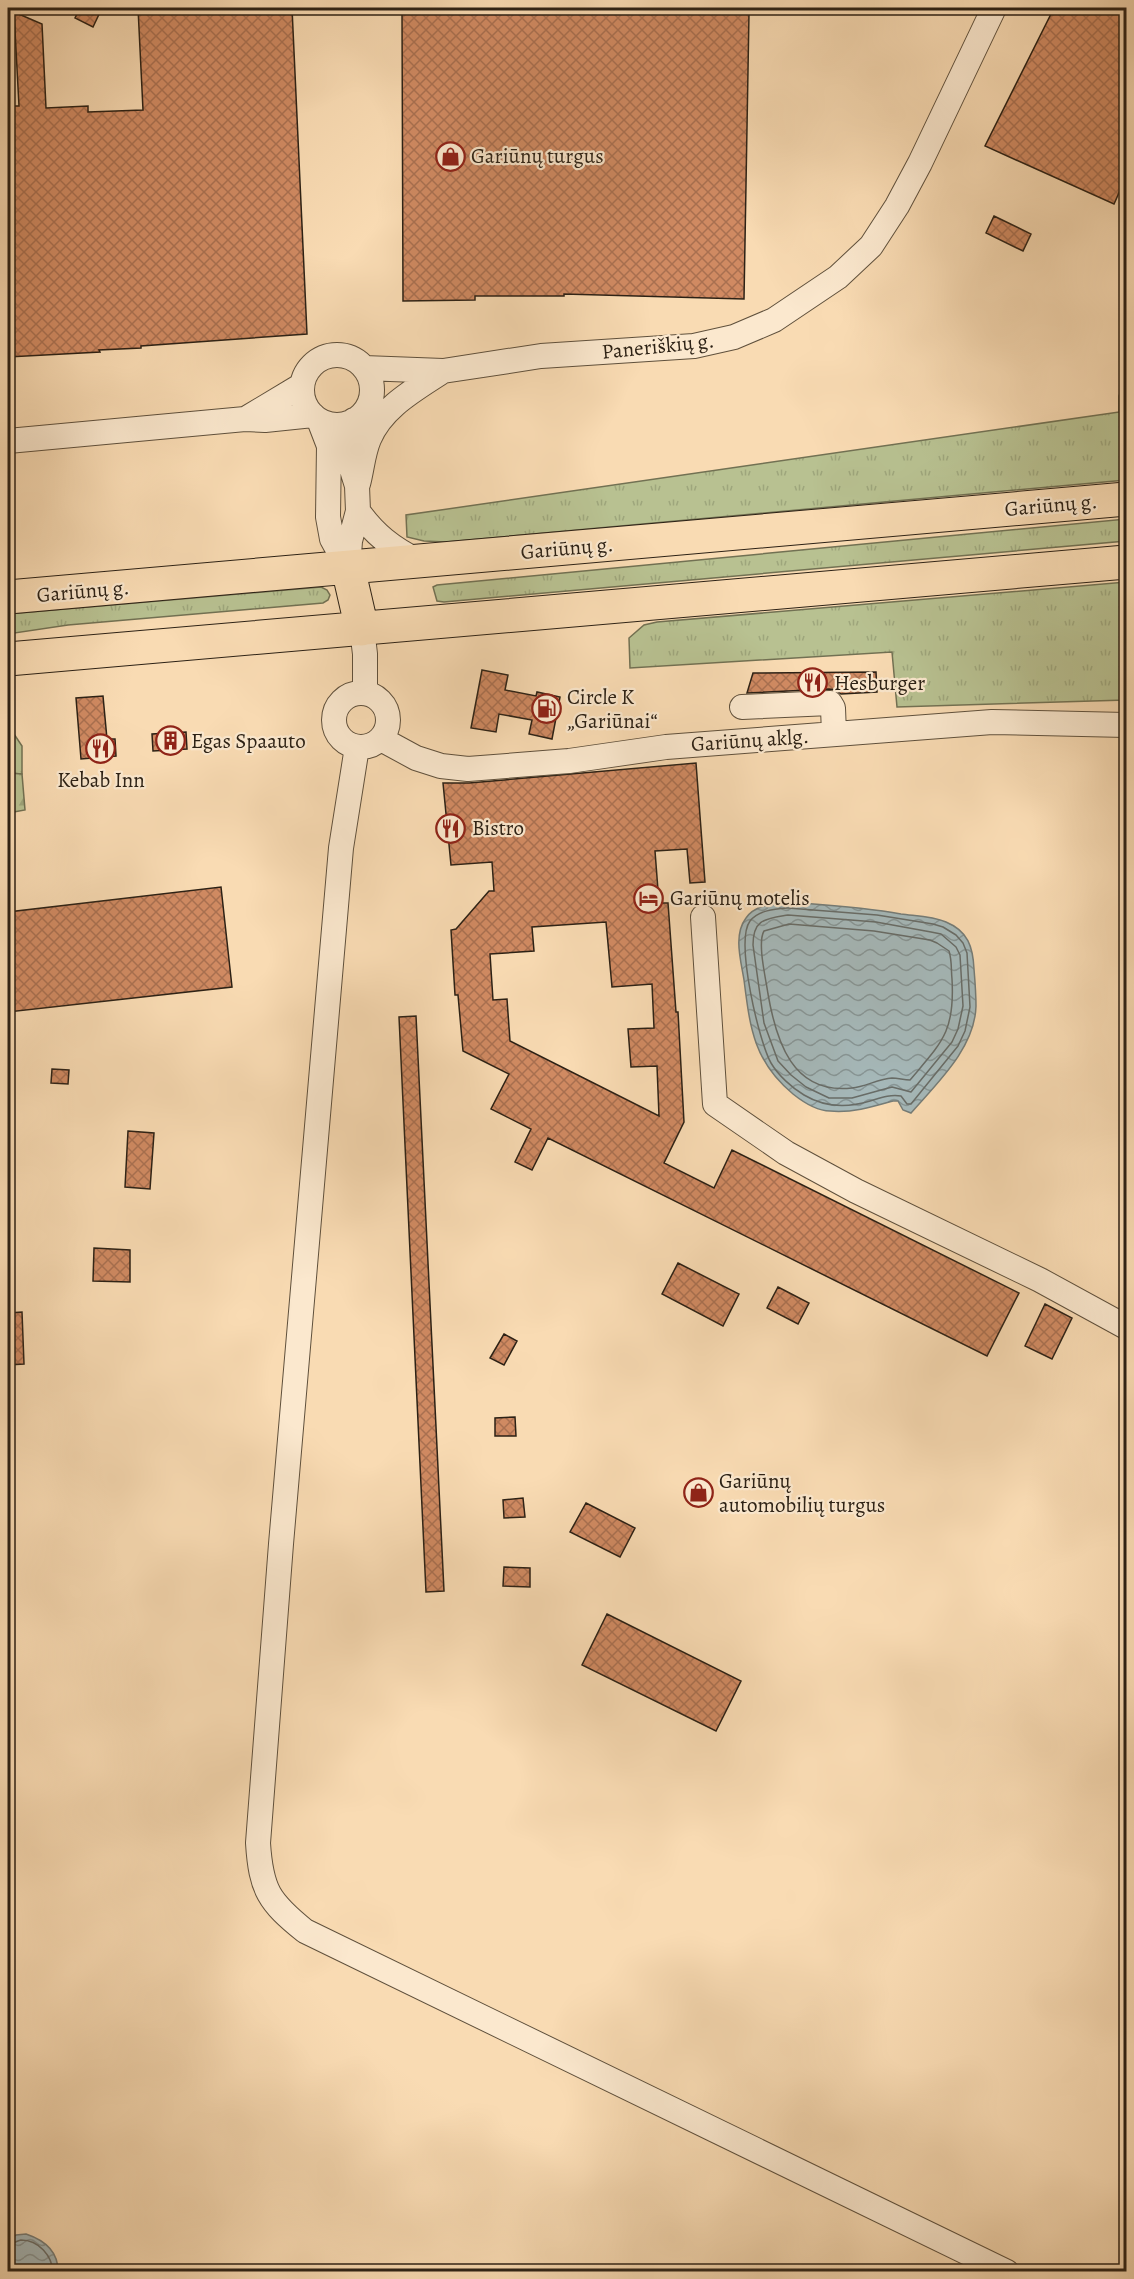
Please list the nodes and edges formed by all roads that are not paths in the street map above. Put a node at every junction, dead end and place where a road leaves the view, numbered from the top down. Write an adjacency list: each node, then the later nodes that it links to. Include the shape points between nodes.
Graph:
1 (994, 8): 3 (street, Paneriškių g., via 897,206 871,246 838,277 802,302 774,320 734,337 694,345 541,356)
2 (364, 368): 3 (street, Paneriškių g.); 4 (street, Paneriškių g., via 348,357 327,356 310,367); 5 (street, via 372,387)
3 (444, 371): 5 (street, via 398,383); 10 (street, via 389,409 377,424 369,439)
4 (302, 385): 6 (street, via 305,405); 7 (street)
5 (371, 398): 8 (street)
6 (316, 417): 7 (street); 8 (street, via 330,424); 15 (street, via 329,446 330,528)
7 (245, 419): 9 (street)
8 (354, 420): 10 (street, via 348,438 348,457)
9 (8, 441)
10 (357, 486): 12 (street)
11 (1126, 499): 13 (highway, Gariūnų g.)
12 (358, 511): 13 (street, via 381,539); 15 (street)
13 (418, 561): 15 (highway, Gariūnų g.)
14 (1126, 562): 17 (highway)
15 (348, 568): 16 (highway, Gariūnų g.); 18 (highway)
16 (8, 597)
17 (650, 604): 18 (highway); 19 (highway)
18 (362, 629): 20 (highway); 21 (street)
19 (621, 632)
20 (8, 659)
21 (365, 693): 25 (street, via 380,700 388,714); 26 (street, via 349,696 335,714 336,732)
22 (742, 707): 24 (street, via 830,704)
23 (1126, 725): 24 (street, Gariūnų aklg., via 992,722)
24 (834, 734): 25 (street, Gariūnų aklg., via 666,747 569,761 468,769 416,758)
25 (381, 739): 26 (street)
26 (357, 747): 29 (street, via 341,848 259,1831 260,1872 269,1896 305,1931)
27 (703, 917): 28 (street, via 715,1104 786,1153 856,1191 1040,1280)
28 (1126, 1327)
29 (1008, 2271)

